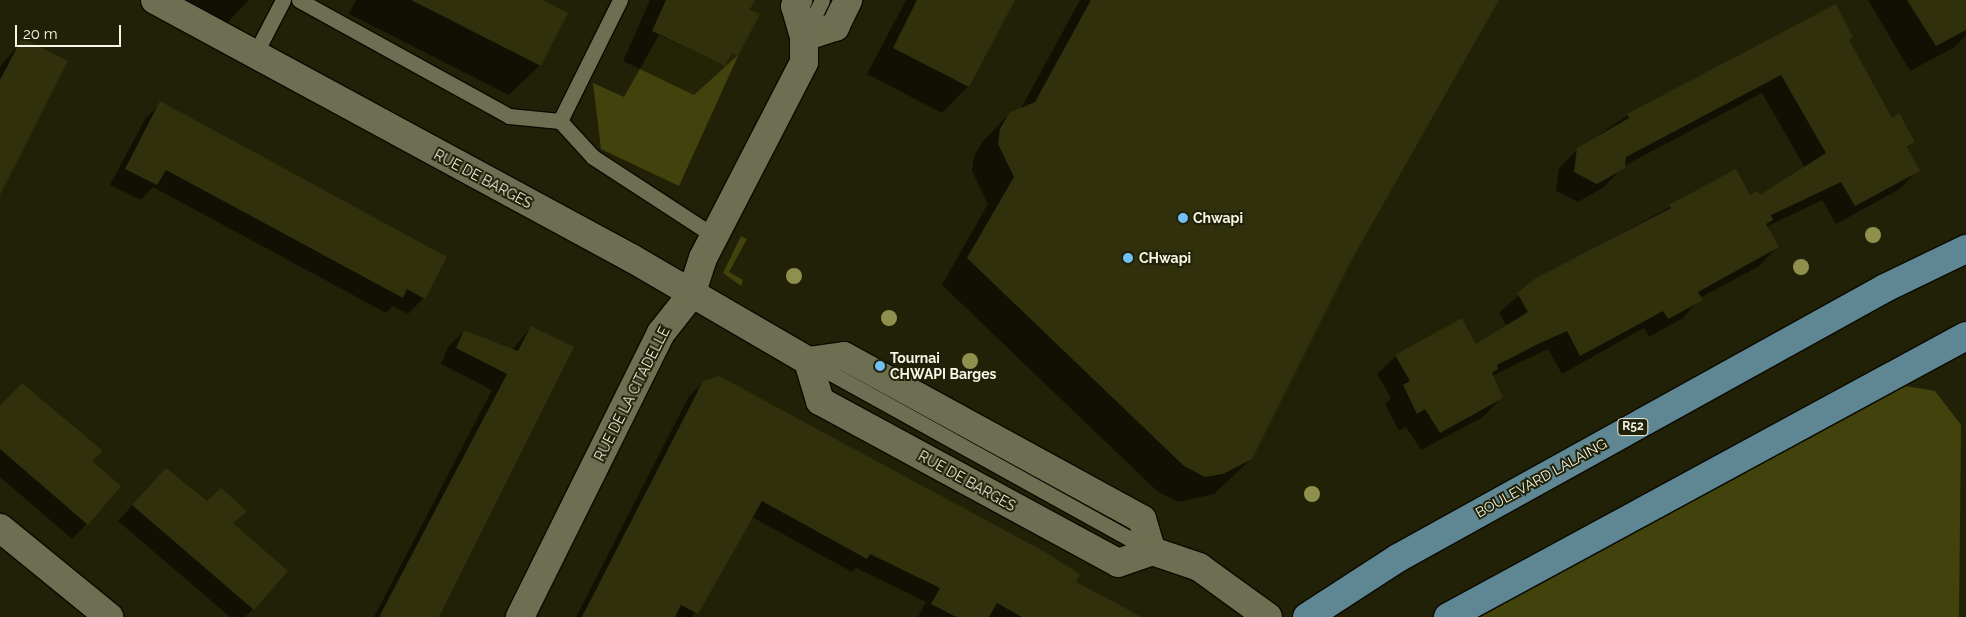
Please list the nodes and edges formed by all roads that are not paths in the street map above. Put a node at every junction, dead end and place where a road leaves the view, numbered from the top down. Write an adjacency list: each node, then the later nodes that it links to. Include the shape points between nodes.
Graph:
1 (155, 0): 9 (street, RUE DE BARGES)
2 (282, 0): 9 (lane)
3 (299, 0): 10 (lane, via 509,116)
4 (620, 0): 10 (lane)
5 (798, 0): 8 (street, RUE DE LA CITADELLE, via 795,6)
6 (822, 0): 8 (lane, RUE DE LA CITADELLE)
7 (848, 0): 8 (street, via 834,27)
8 (804, 37): 11 (street, RUE DE LA CITADELLE, via 804,62)
9 (254, 56): 13 (street, RUE DE BARGES, via 633,259)
10 (560, 121): 11 (lane, via 593,157)
11 (714, 236): 13 (street, RUE DE LA CITADELLE)
12 (1966, 249): 21 (main road, BOULEVARD LALAING / R52, via 1885,288 1406,553)
13 (690, 295): 15 (street, RUE DE BARGES); 19 (street, RUE DE LA CITADELLE, via 661,333)
14 (1966, 336): 22 (main road)
15 (808, 360): 17 (street, via 844,356 1142,519); 17 (street, RUE DE BARGES, via 820,401 828,406 1118,563)
16 (0, 528): 18 (street)
17 (1152, 551): 20 (street, via 1200,567)
18 (109, 617)
19 (520, 617)
20 (1268, 617)
21 (1307, 617)
22 (1448, 617)

